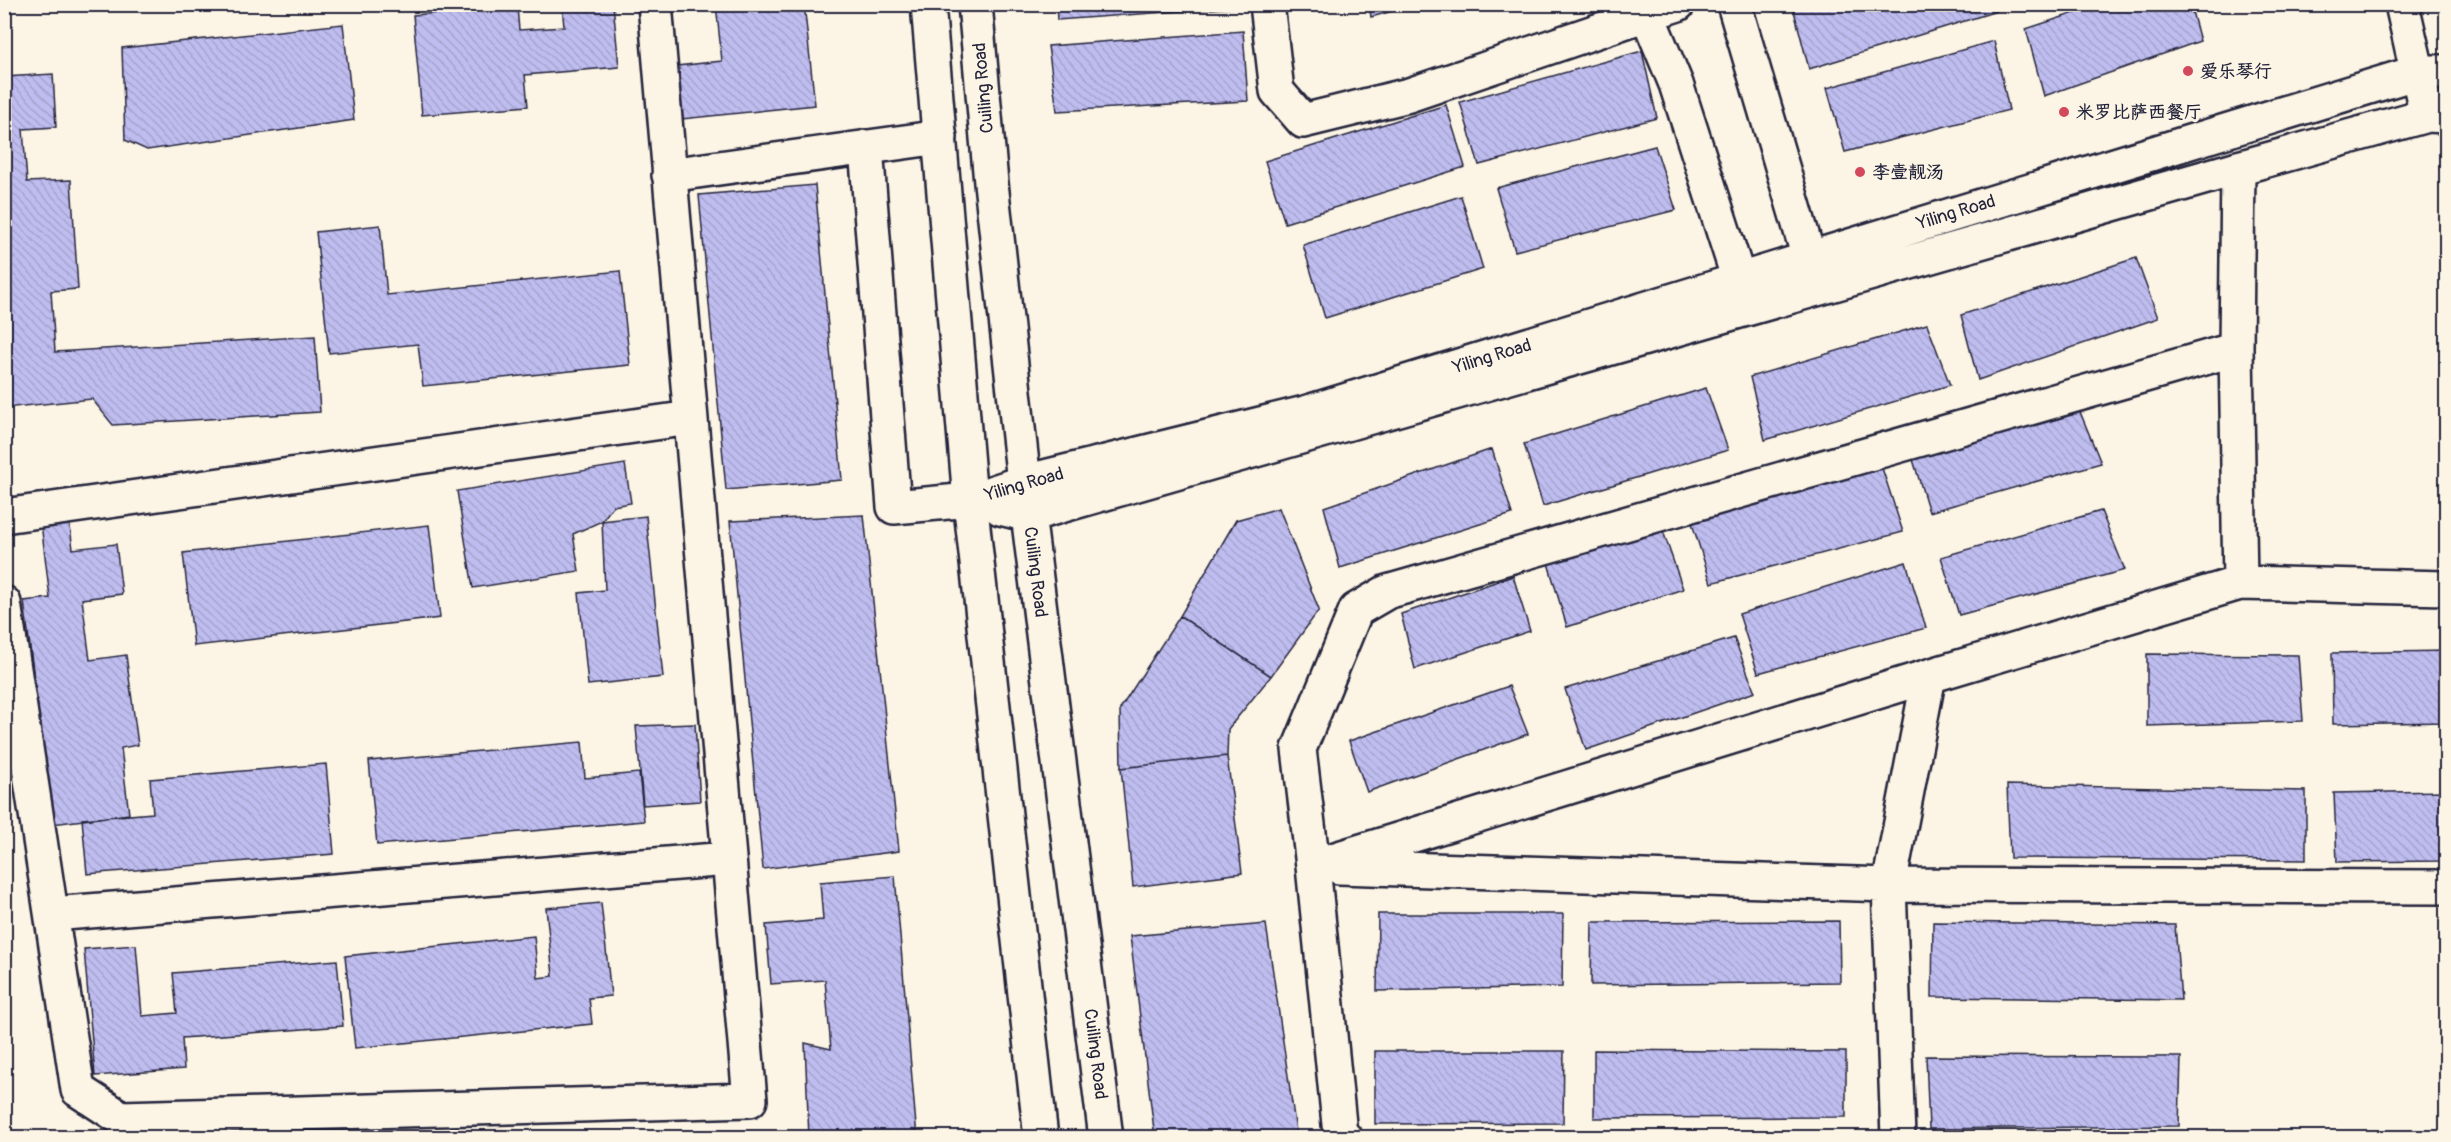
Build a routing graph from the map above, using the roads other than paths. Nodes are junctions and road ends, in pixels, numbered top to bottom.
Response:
1 (655, 4) edge
2 (928, 4) edge
3 (975, 4) edge
4 (1267, 4) edge
5 (1734, 4) edge
6 (2402, 4) edge
7 (1663, 9) edge
8 (2432, 72) edge
9 (2437, 116) edge
10 (940, 137) junction
11 (866, 147) junction
12 (2238, 168) junction
13 (669, 175) junction
14 (1809, 258) junction
15 (1739, 280) junction
16 (2236, 349) junction
17 (690, 418) junction
18 (1024, 482) junction
19 (970, 500) junction
20 (1029, 515) junction
21 (4, 516) edge
22 (2240, 583) junction
23 (2446, 588) edge
24 (4, 603) edge
25 (1929, 676) junction
26 (728, 859) junction
27 (1313, 866) junction
28 (1889, 885) junction
29 (2446, 887) edge
30 (52, 914) junction
31 (1041, 1137) edge
32 (1106, 1137) edge
33 (1345, 1137) edge
34 (1898, 1137) edge

1 - 13 street
2 - 10 street
3 - 18 street, Cuiling Road
4 - 7 street
5 - 14 street
6 - 8 street
7 - 15 street
8 - 9 street
8 - 14 street, Yiling Road
9 - 12 street, Yiling Road
10 - 11 street
10 - 19 street
11 - 13 street
11 - 19 street
12 - 16 street
12 - 20 street, Yiling Road
13 - 17 street
14 - 15 street, Yiling Road
15 - 18 street, Yiling Road
16 - 22 street
16 - 27 street
17 - 21 street
17 - 26 street
18 - 19 street, Yiling Road
18 - 20 street, Cuiling Road
19 - 20 street, Yiling Road
19 - 31 street
20 - 32 street, Cuiling Road
22 - 23 street
22 - 25 street
24 - 30 street
25 - 27 street
25 - 28 street
26 - 30 street
26 - 30 street
27 - 28 street
27 - 33 street
28 - 29 street
28 - 34 street

